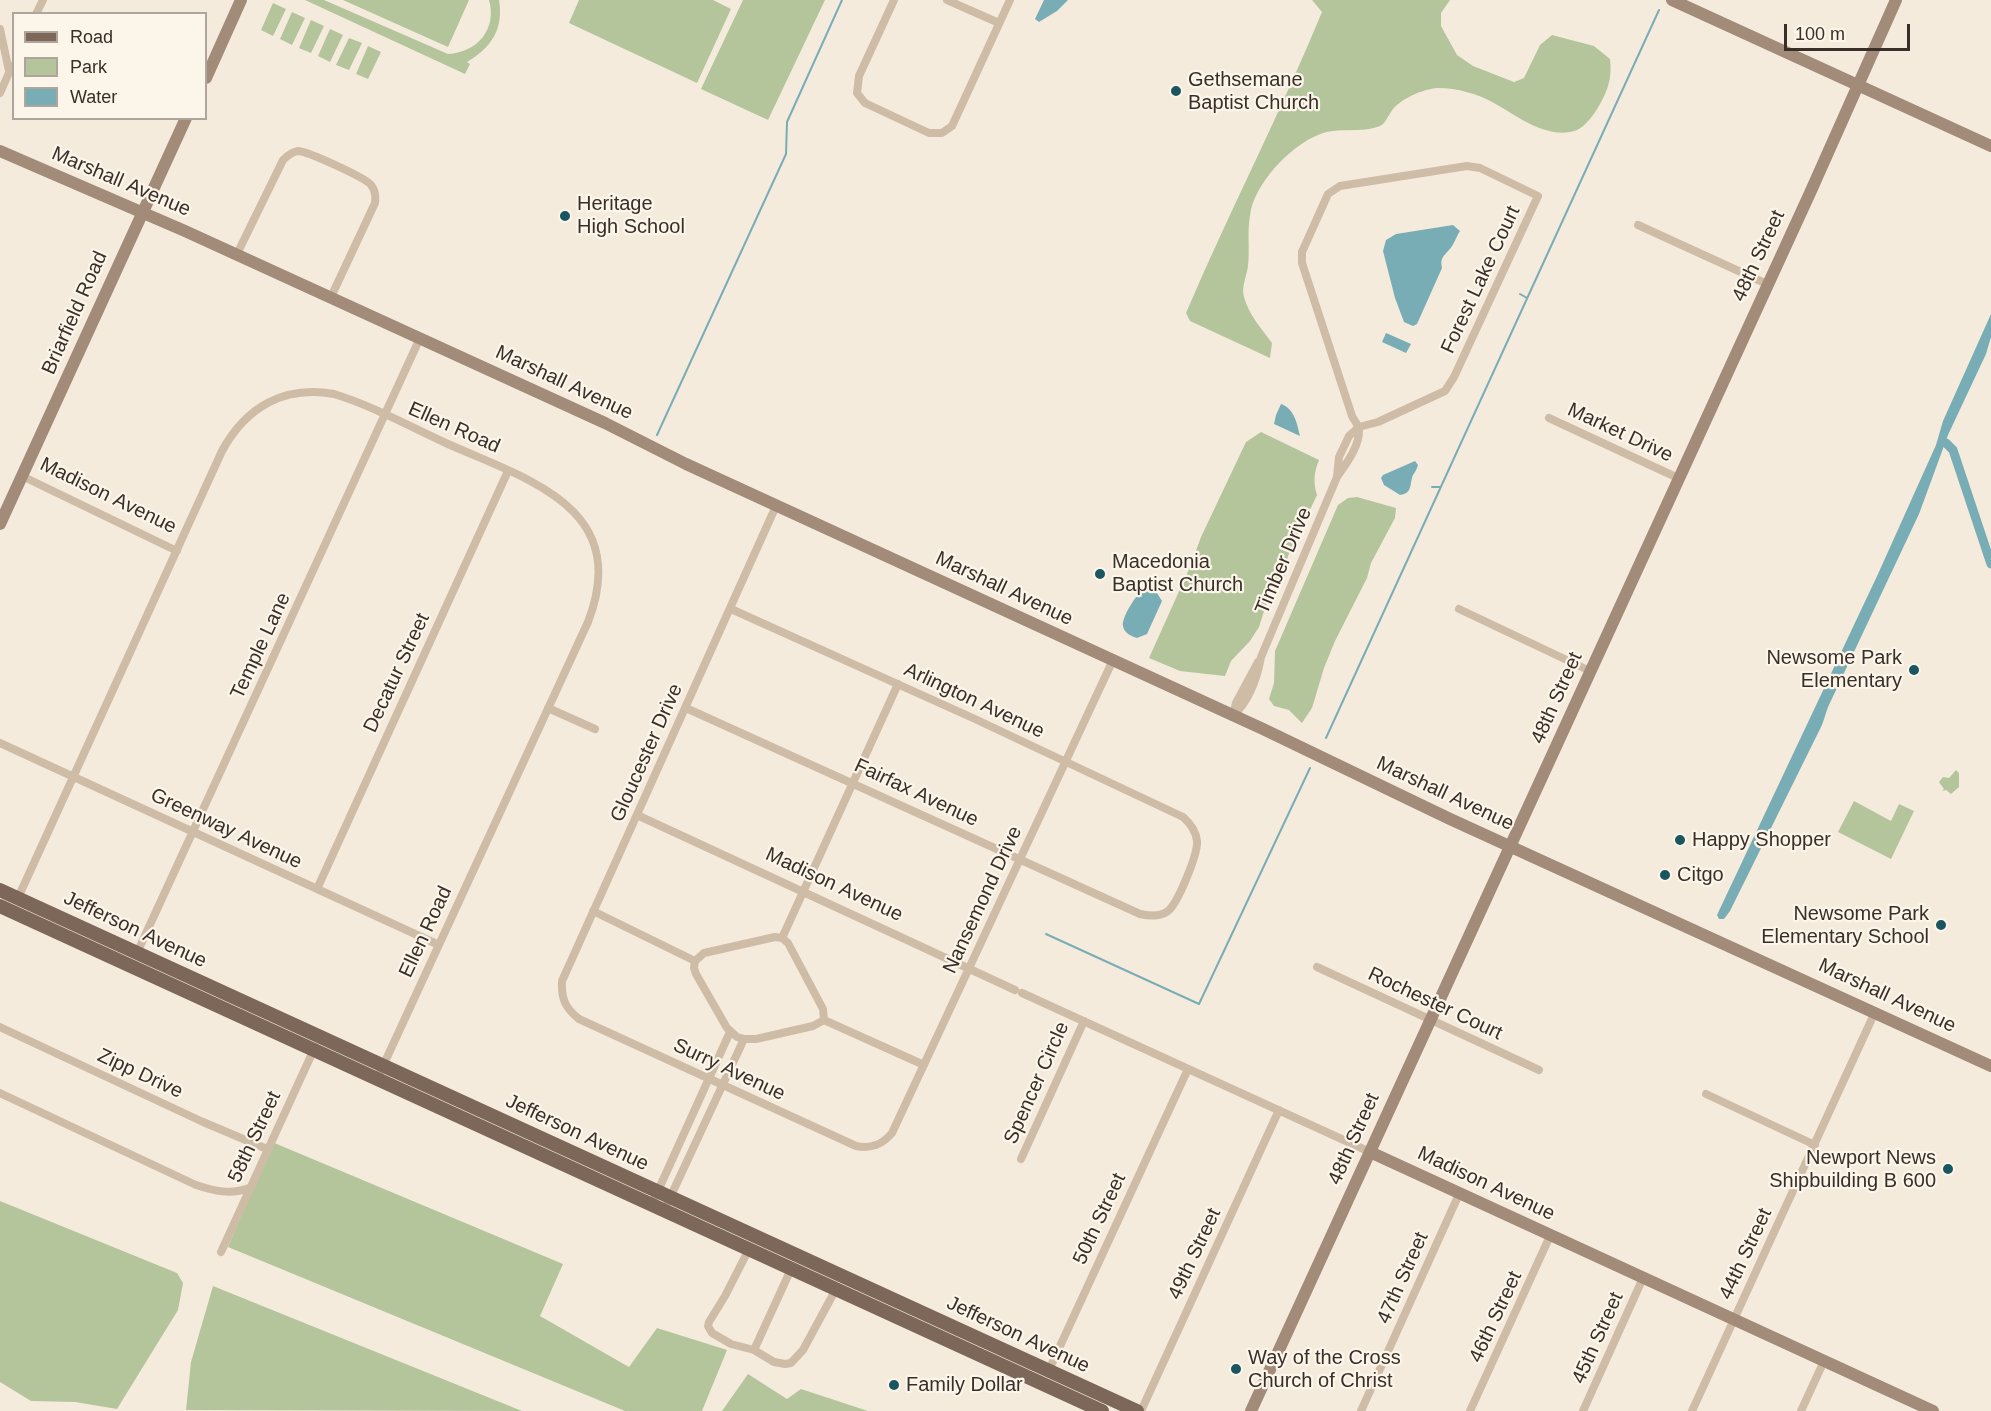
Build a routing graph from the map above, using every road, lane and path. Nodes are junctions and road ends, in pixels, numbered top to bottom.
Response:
1 (241, 0) edge
2 (894, 0) edge
3 (947, 0) edge
4 (1010, 0) edge
5 (1672, 0) edge
6 (1896, 0) edge
7 (999, 23) junction
8 (0, 29) edge
9 (11, 67) edge
10 (207, 76) edge
11 (1857, 85) junction
12 (0, 93) edge
13 (185, 120) edge
14 (1991, 146) edge
15 (0, 151) edge
16 (142, 212) junction
17 (1638, 225) dead end
18 (237, 254) junction
19 (1767, 284) junction
20 (331, 297) junction
21 (420, 338) junction
22 (385, 416) junction
23 (1549, 418) dead end
24 (1359, 427) junction
25 (508, 471) junction
26 (22, 476) junction
27 (1677, 478) junction
28 (776, 506) junction
29 (0, 524) edge
30 (177, 551) junction
31 (730, 609) junction
32 (1460, 609) dead end
33 (1113, 660) junction
34 (1590, 671) junction
35 (898, 684) junction
36 (548, 708) junction
37 (686, 708) junction
38 (1233, 716) junction
39 (594, 729) dead end
40 (0, 743) edge
41 (1065, 762) junction
42 (73, 777) junction
43 (853, 782) junction
44 (637, 815) junction
45 (193, 833) junction
46 (1510, 845) junction
47 (1020, 860) junction
48 (317, 889) junction
49 (0, 890) edge
50 (803, 892) junction
51 (18, 898) junction
52 (6, 909) edge
53 (593, 911) junction
54 (1165, 913) joint
55 (782, 938) junction
56 (439, 945) junction
57 (137, 952) junction
58 (695, 961) junction
59 (131, 966) junction
60 (1317, 967) dead end
61 (969, 968) junction
62 (1875, 1012) junction
63 (572, 1014) joint
64 (825, 1020) junction
65 (1430, 1020) junction
66 (1084, 1021) junction
67 (0, 1027) edge
68 (730, 1032) junction
69 (320, 1036) junction
70 (744, 1039) junction
71 (314, 1050) junction
72 (924, 1065) junction
73 (384, 1066) junction
74 (1991, 1066) edge
75 (1188, 1069) junction
76 (1539, 1070) dead end
77 (377, 1079) junction
78 (709, 1079) junction
79 (722, 1085) junction
80 (0, 1093) edge
81 (1706, 1094) dead end
82 (1279, 1110) junction
83 (1815, 1145) junction
84 (875, 1146) joint
85 (267, 1149) junction
86 (1370, 1152) junction
87 (1021, 1159) dead end
88 (249, 1188) junction
89 (1460, 1192) junction
90 (661, 1201) junction
91 (1550, 1236) junction
92 (748, 1249) junction
93 (221, 1252) dead end
94 (797, 1255) junction
95 (791, 1268) junction
96 (1643, 1278) junction
97 (836, 1289) junction
98 (1734, 1319) junction
99 (754, 1350) junction
100 (1824, 1361) junction
101 (1049, 1370) junction
102 (1043, 1384) junction
103 (1913, 1407) edge
104 (1102, 1411) edge
105 (1139, 1411) edge
106 (1251, 1411) edge
107 (1360, 1411) edge
108 (1470, 1411) edge
109 (1582, 1411) edge
110 (1692, 1411) edge
111 (1801, 1411) edge
112 (1933, 1411) edge

1 - 10 street
2 - 7 street
3 - 7 street
4 - 7 street
5 - 11 street
6 - 11 street, 48th Street
8 - 9 street
9 - 12 street
11 - 14 street
11 - 19 street, 48th Street
13 - 16 street, Briarfield Road
15 - 16 street, Marshall Avenue
16 - 18 street, Marshall Avenue
16 - 26 street, Briarfield Road
17 - 19 street
18 - 20 street, Marshall Avenue
18 - 20 street
19 - 27 street, 48th Street
20 - 21 street, Marshall Avenue
21 - 22 street, Temple Lane
21 - 28 street, Marshall Avenue
22 - 25 street, Ellen Road
22 - 30 street, Ellen Road
22 - 45 street, Temple Lane
23 - 27 street, Market Drive
24 - 24 street, Forest Lake Court
24 - 38 street, Timber Drive
25 - 36 street, Ellen Road
25 - 48 street, Decatur Street
26 - 29 street, Briarfield Road
26 - 30 street, Madison Avenue
27 - 34 street, 48th Street
28 - 31 street, Gloucester Drive
28 - 33 street, Marshall Avenue
30 - 42 street, Ellen Road
31 - 35 street, Arlington Avenue
31 - 37 street, Gloucester Drive
32 - 34 street
33 - 38 street, Marshall Avenue
33 - 41 street, Nansemond Drive
34 - 46 street, 48th Street
35 - 41 street, Arlington Avenue
35 - 43 street
36 - 39 street
36 - 56 street, Ellen Road
37 - 43 street, Fairfax Avenue
37 - 44 street, Gloucester Drive
38 - 46 street, Marshall Avenue
40 - 42 street, Greenway Avenue
41 - 47 street, Nansemond Drive
41 - 54 street, Arlington Avenue
42 - 45 street, Greenway Avenue
42 - 51 street, Ellen Road
43 - 47 street, Fairfax Avenue
43 - 50 street
44 - 50 street, Madison Avenue
44 - 53 street, Gloucester Drive
45 - 48 street, Greenway Avenue
45 - 57 street, Temple Lane
46 - 62 street, Marshall Avenue
46 - 65 street, 48th Street
47 - 54 street, Fairfax Avenue
47 - 61 street, Nansemond Drive
48 - 56 street, Greenway Avenue
49 - 51 main road, Jefferson Avenue
50 - 55 street
50 - 61 street, Madison Avenue
51 - 52 street, Ellen Road
51 - 57 main road, Jefferson Avenue
52 - 59 main road, Jefferson Avenue
53 - 58 street
53 - 63 street, Gloucester Drive
55 - 58 street
55 - 64 street
56 - 73 street, Ellen Road
57 - 59 street, Temple Lane
57 - 69 main road, Jefferson Avenue
58 - 68 street
59 - 71 main road, Jefferson Avenue
60 - 65 street, Rochester Court
61 - 66 street, Madison Avenue
61 - 72 street, Nansemond Drive
62 - 74 street, Marshall Avenue
62 - 83 street, 44th Street
63 - 78 street, Surry Avenue
64 - 70 street
64 - 72 street
65 - 76 street, Rochester Court
65 - 86 street, 48th Street
66 - 75 street, Madison Avenue
66 - 87 street, Spencer Circle
67 - 85 street, Zipp Drive
68 - 70 street
68 - 78 street
69 - 71 street, 58th Street
69 - 73 main road, Jefferson Avenue
70 - 79 street
71 - 77 main road, Jefferson Avenue
71 - 85 street, 58th Street
72 - 84 street, Nansemond Drive
73 - 77 street, Ellen Road
73 - 90 main road, Jefferson Avenue
75 - 82 street, Madison Avenue
75 - 101 street, 50th Street
77 - 90 main road, Jefferson Avenue
78 - 79 street, Surry Avenue
78 - 90 street
79 - 84 street, Surry Avenue
79 - 90 street
80 - 88 street
81 - 83 street
82 - 86 street, Madison Avenue
82 - 105 street, 49th Street
83 - 98 street, 44th Street
85 - 88 street, 58th Street
86 - 89 street, Madison Avenue
86 - 106 street, 48th Street
88 - 93 street, 58th Street
89 - 91 street, Madison Avenue
89 - 107 street, 47th Street
90 - 92 main road, Jefferson Avenue
90 - 94 main road, Jefferson Avenue
91 - 96 street, Madison Avenue
91 - 108 street, 46th Street
92 - 95 main road, Jefferson Avenue
92 - 99 street
94 - 95 street
94 - 101 main road, Jefferson Avenue
95 - 97 main road, Jefferson Avenue
95 - 99 street
96 - 98 street, Madison Avenue
96 - 109 street, 45th Street
97 - 99 street
97 - 102 main road, Jefferson Avenue
98 - 100 street, Madison Avenue
98 - 110 street, 44th Street
100 - 103 street, Madison Avenue
100 - 111 street
101 - 102 street, 50th Street
101 - 105 main road, Jefferson Avenue
102 - 104 main road, Jefferson Avenue
103 - 112 street, Madison Avenue

